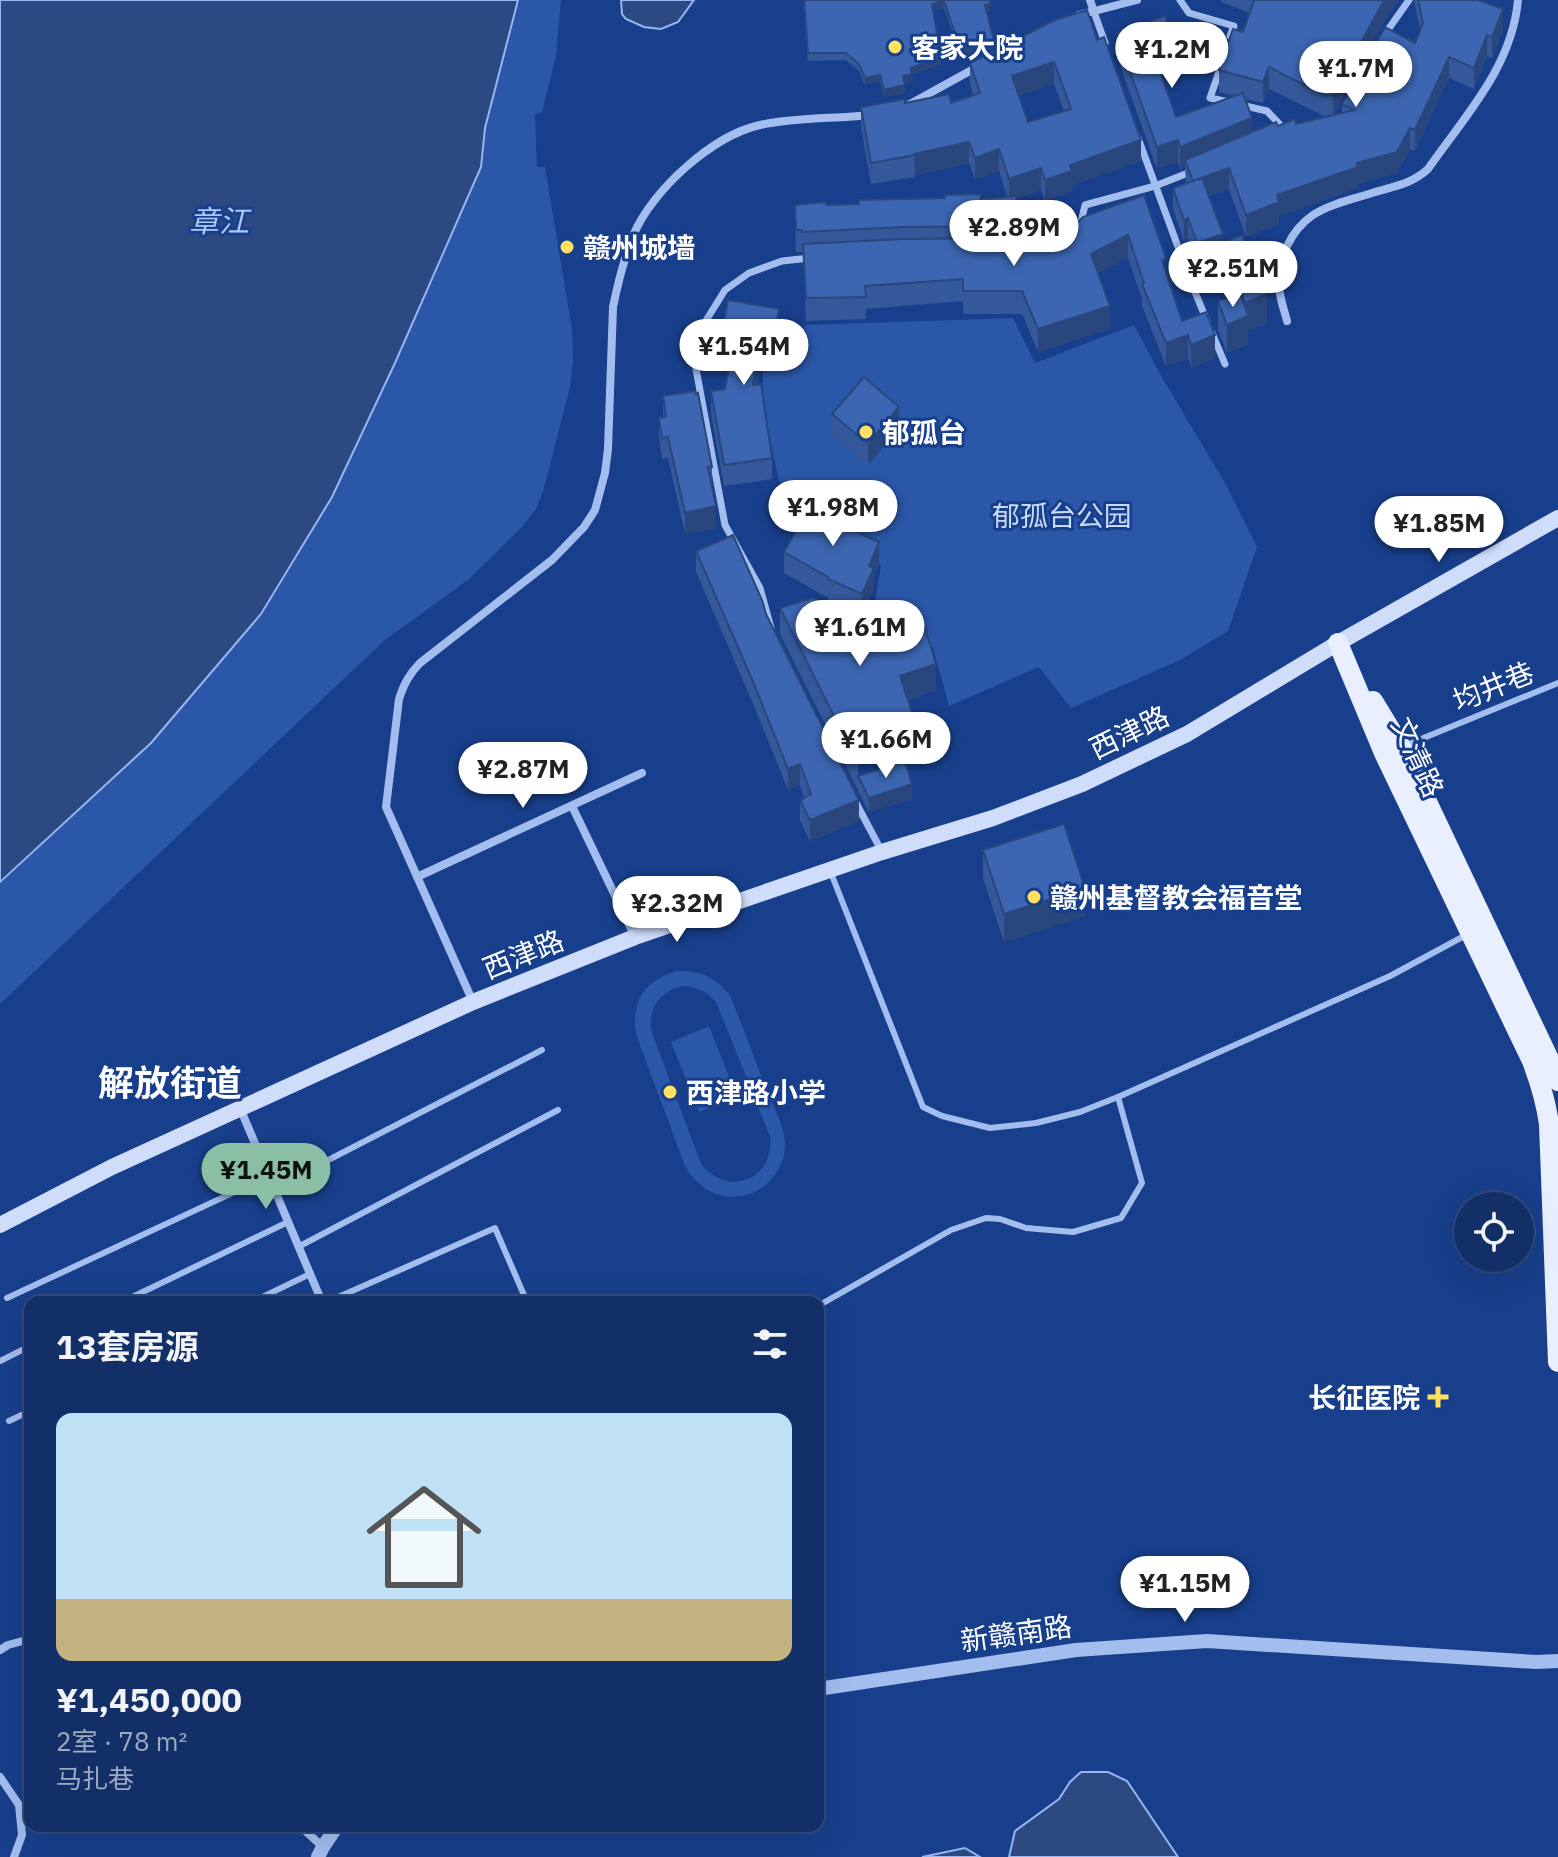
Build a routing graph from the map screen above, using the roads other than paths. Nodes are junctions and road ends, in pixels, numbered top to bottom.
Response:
1 (1090, 0) edge
2 (1137, 0) edge
3 (1180, 0) edge
4 (1409, 0) edge
5 (1518, 0) edge
6 (1094, 12) junction
7 (1069, 18) edge
8 (1229, 40) edge
9 (1382, 40) edge
10 (1109, 55) edge
11 (1224, 55) edge
12 (992, 58) edge
13 (897, 109) edge
14 (880, 114) edge
15 (1135, 128) edge
16 (1275, 137) edge
17 (1196, 170) edge
18 (1155, 186) junction
19 (1077, 237) edge
20 (820, 258) edge
21 (1287, 321) dead end
22 (1225, 364) dead end
23 (1558, 518) edge
24 (772, 633) edge
25 (1338, 643) junction
26 (1558, 683) edge
27 (1401, 747) junction
28 (642, 773) dead end
29 (854, 799) edge
30 (572, 806) junction
31 (882, 852) junction
32 (830, 871) junction
33 (417, 877) junction
34 (1479, 929) junction
35 (635, 937) junction
36 (473, 1002) junction
37 (542, 1050) dead end
38 (1558, 1081) edge
39 (1118, 1097) junction
40 (240, 1108) junction
41 (558, 1110) dead end
42 (1555, 1169) edge
43 (269, 1176) junction
44 (274, 1188) junction
45 (288, 1222) junction
46 (0, 1225) edge
47 (298, 1247) junction
48 (310, 1274) junction
49 (134, 1296) edge
50 (264, 1296) edge
51 (321, 1296) edge
52 (338, 1296) edge
53 (524, 1296) edge
54 (7, 1298) dead end
55 (824, 1303) edge
56 (24, 1349) edge
57 (0, 1361) edge
58 (1558, 1362) edge
59 (24, 1414) edge
60 (9, 1421) dead end
61 (24, 1641) edge
62 (0, 1650) edge
63 (1558, 1661) edge
64 (824, 1688) edge
65 (0, 1777) edge
66 (305, 1832) edge
67 (333, 1832) edge
68 (320, 1852) edge
69 (14, 1857) edge

1 - 6 street
2 - 6 street
3 - 8 street
4 - 9 street
5 - 21 street
6 - 7 street
6 - 10 street
11 - 16 street
12 - 13 street
14 - 33 street
15 - 18 street
17 - 18 street
18 - 19 street
18 - 22 street
20 - 24 street
23 - 25 main road, 西津路
25 - 27 main road, 文清路
25 - 31 main road, 西津路
25 - 34 main road, 文清路
26 - 27 lane, 均井巷
27 - 34 main road, 文清路
28 - 30 street
29 - 31 street
30 - 33 street
30 - 35 street
31 - 32 main road, 西津路
32 - 35 main road, 西津路
32 - 39 lane
33 - 36 street
34 - 38 main road, 文清路
34 - 39 lane
34 - 42 main road, 文清路
35 - 36 main road, 西津路
36 - 40 main road, 西津路
37 - 44 lane
39 - 55 lane
40 - 43 street
40 - 46 main road, 西津路
41 - 47 lane
42 - 58 main road, 文清路
43 - 44 street
43 - 54 lane
44 - 45 street
45 - 47 street
45 - 49 lane
47 - 48 street
48 - 50 lane
48 - 51 street
52 - 53 lane
56 - 57 lane
59 - 60 lane
61 - 62 street
63 - 64 street, 新赣南路
65 - 69 street
66 - 68 street
67 - 68 street

